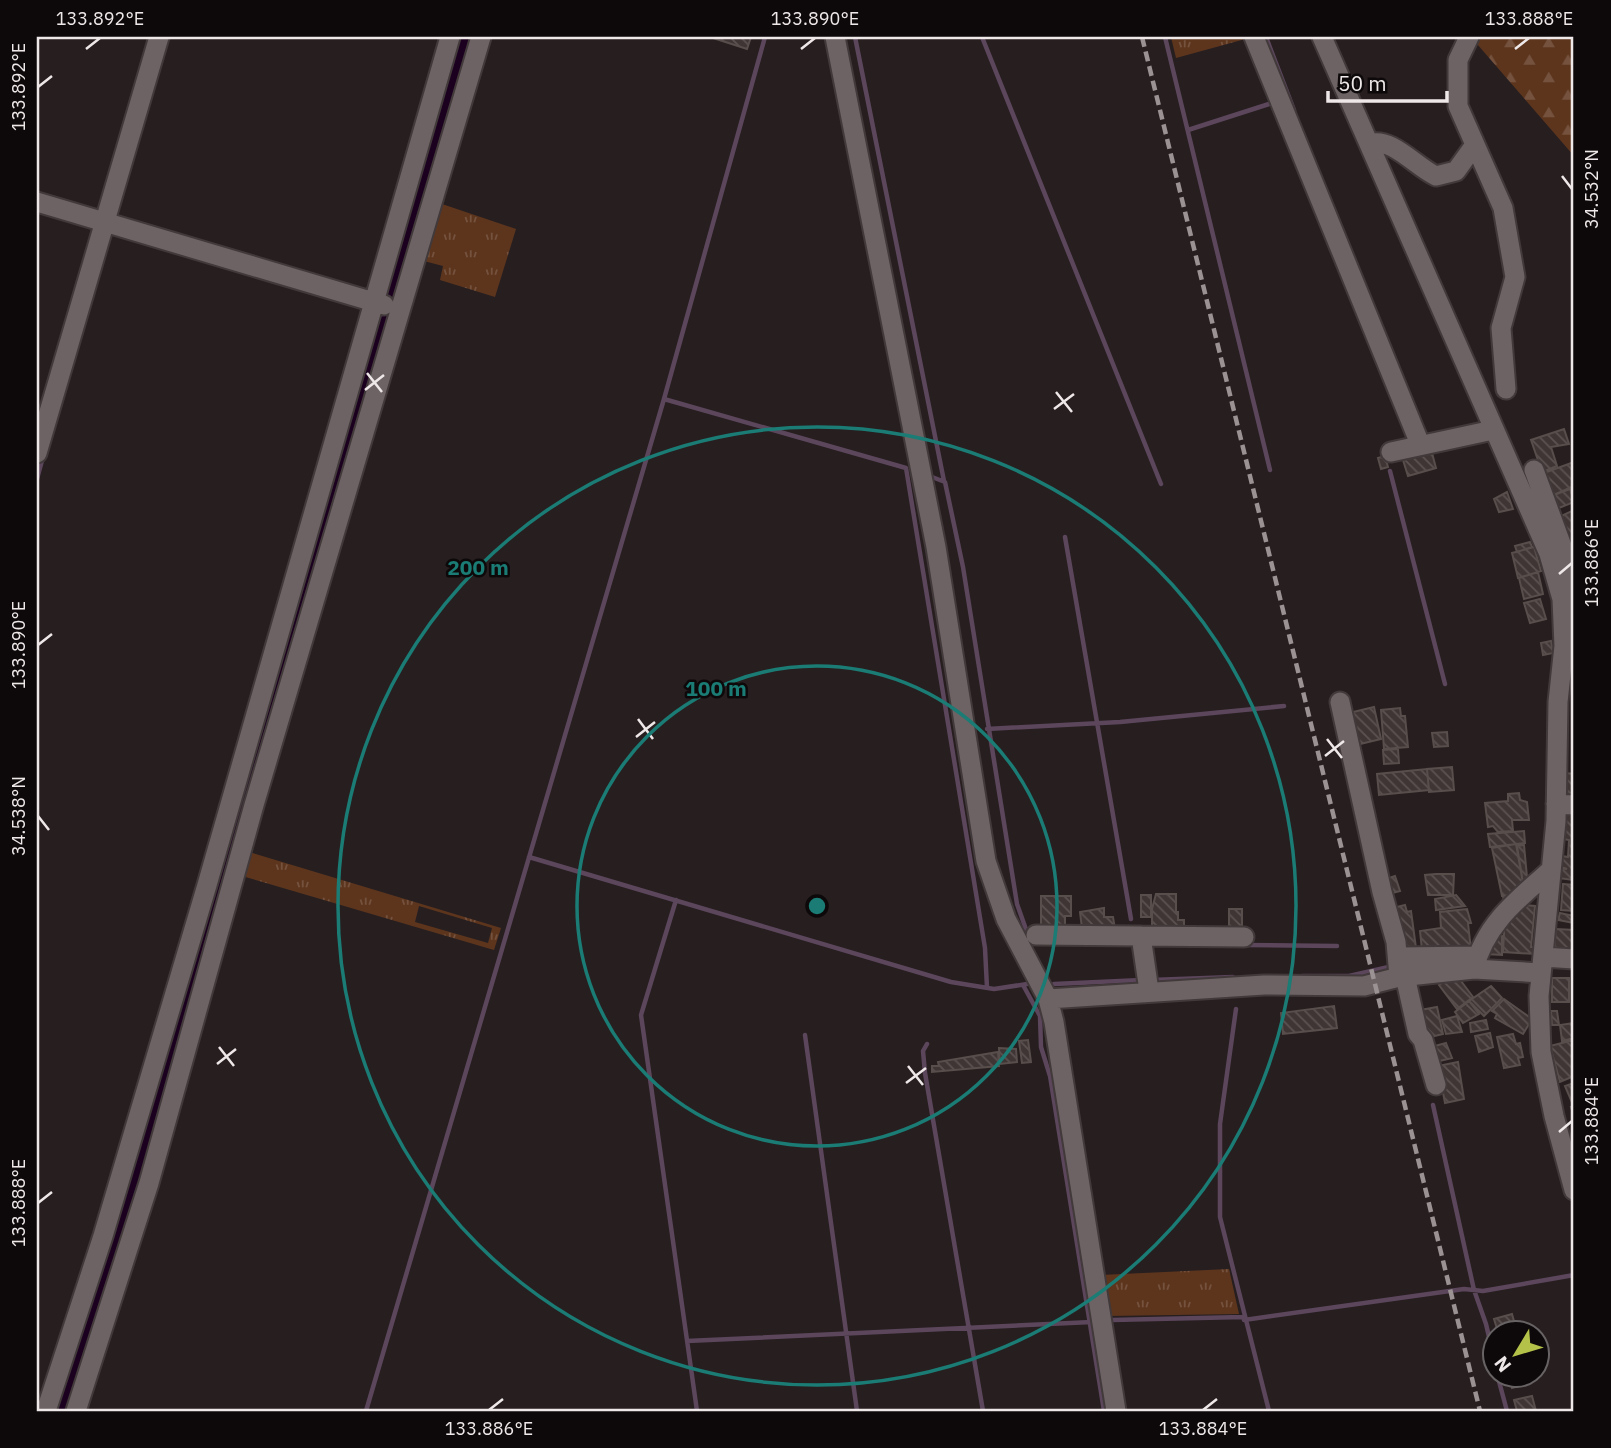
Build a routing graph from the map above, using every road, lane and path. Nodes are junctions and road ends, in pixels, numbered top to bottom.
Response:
1 (159, 37) edge
2 (450, 37) edge
3 (481, 37) edge
4 (835, 37) edge
5 (1254, 37) edge
6 (1322, 37) edge
7 (1469, 37) edge
8 (1369, 144) junction
9 (1474, 146) junction
10 (37, 202) edge
11 (110, 222) junction
12 (387, 306) junction
13 (1506, 388) dead end
14 (1493, 430) junction
15 (1420, 444) junction
16 (1391, 452) dead end
17 (37, 453) edge
18 (1534, 470) dead end
19 (333, 490) junction
20 (1570, 557) edge
21 (1562, 599) junction
22 (1569, 646) edge
23 (1340, 702) dead end
24 (1565, 804) edge
25 (1551, 870) junction
26 (1036, 935) dead end
27 (1244, 937) dead end
28 (1142, 942) junction
29 (1574, 959) edge
30 (1476, 962) junction
31 (1542, 965) junction
32 (1399, 969) junction
33 (1148, 984) junction
34 (1048, 999) junction
35 (1436, 1085) dead end
36 (161, 1087) junction
37 (1574, 1191) edge
38 (46, 1411) edge
39 (76, 1411) edge
40 (1116, 1411) edge

1 - 11 street
2 - 12 street
3 - 12 street
4 - 34 street
5 - 15 street
6 - 8 street
7 - 9 street
8 - 9 street
8 - 14 street
9 - 13 street
10 - 11 street
11 - 12 street
11 - 17 street
12 - 19 street
12 - 19 street
14 - 15 street
14 - 21 street
15 - 16 street
18 - 20 street
19 - 36 street
19 - 36 street
20 - 21 street
21 - 22 street
22 - 24 street
23 - 32 street
24 - 25 street
25 - 30 street
25 - 31 street
26 - 28 street
27 - 28 street
28 - 33 street
29 - 31 street
30 - 31 street
30 - 32 street
31 - 37 street
32 - 33 street
32 - 35 street
33 - 34 street
34 - 40 street
36 - 38 street
36 - 39 street

